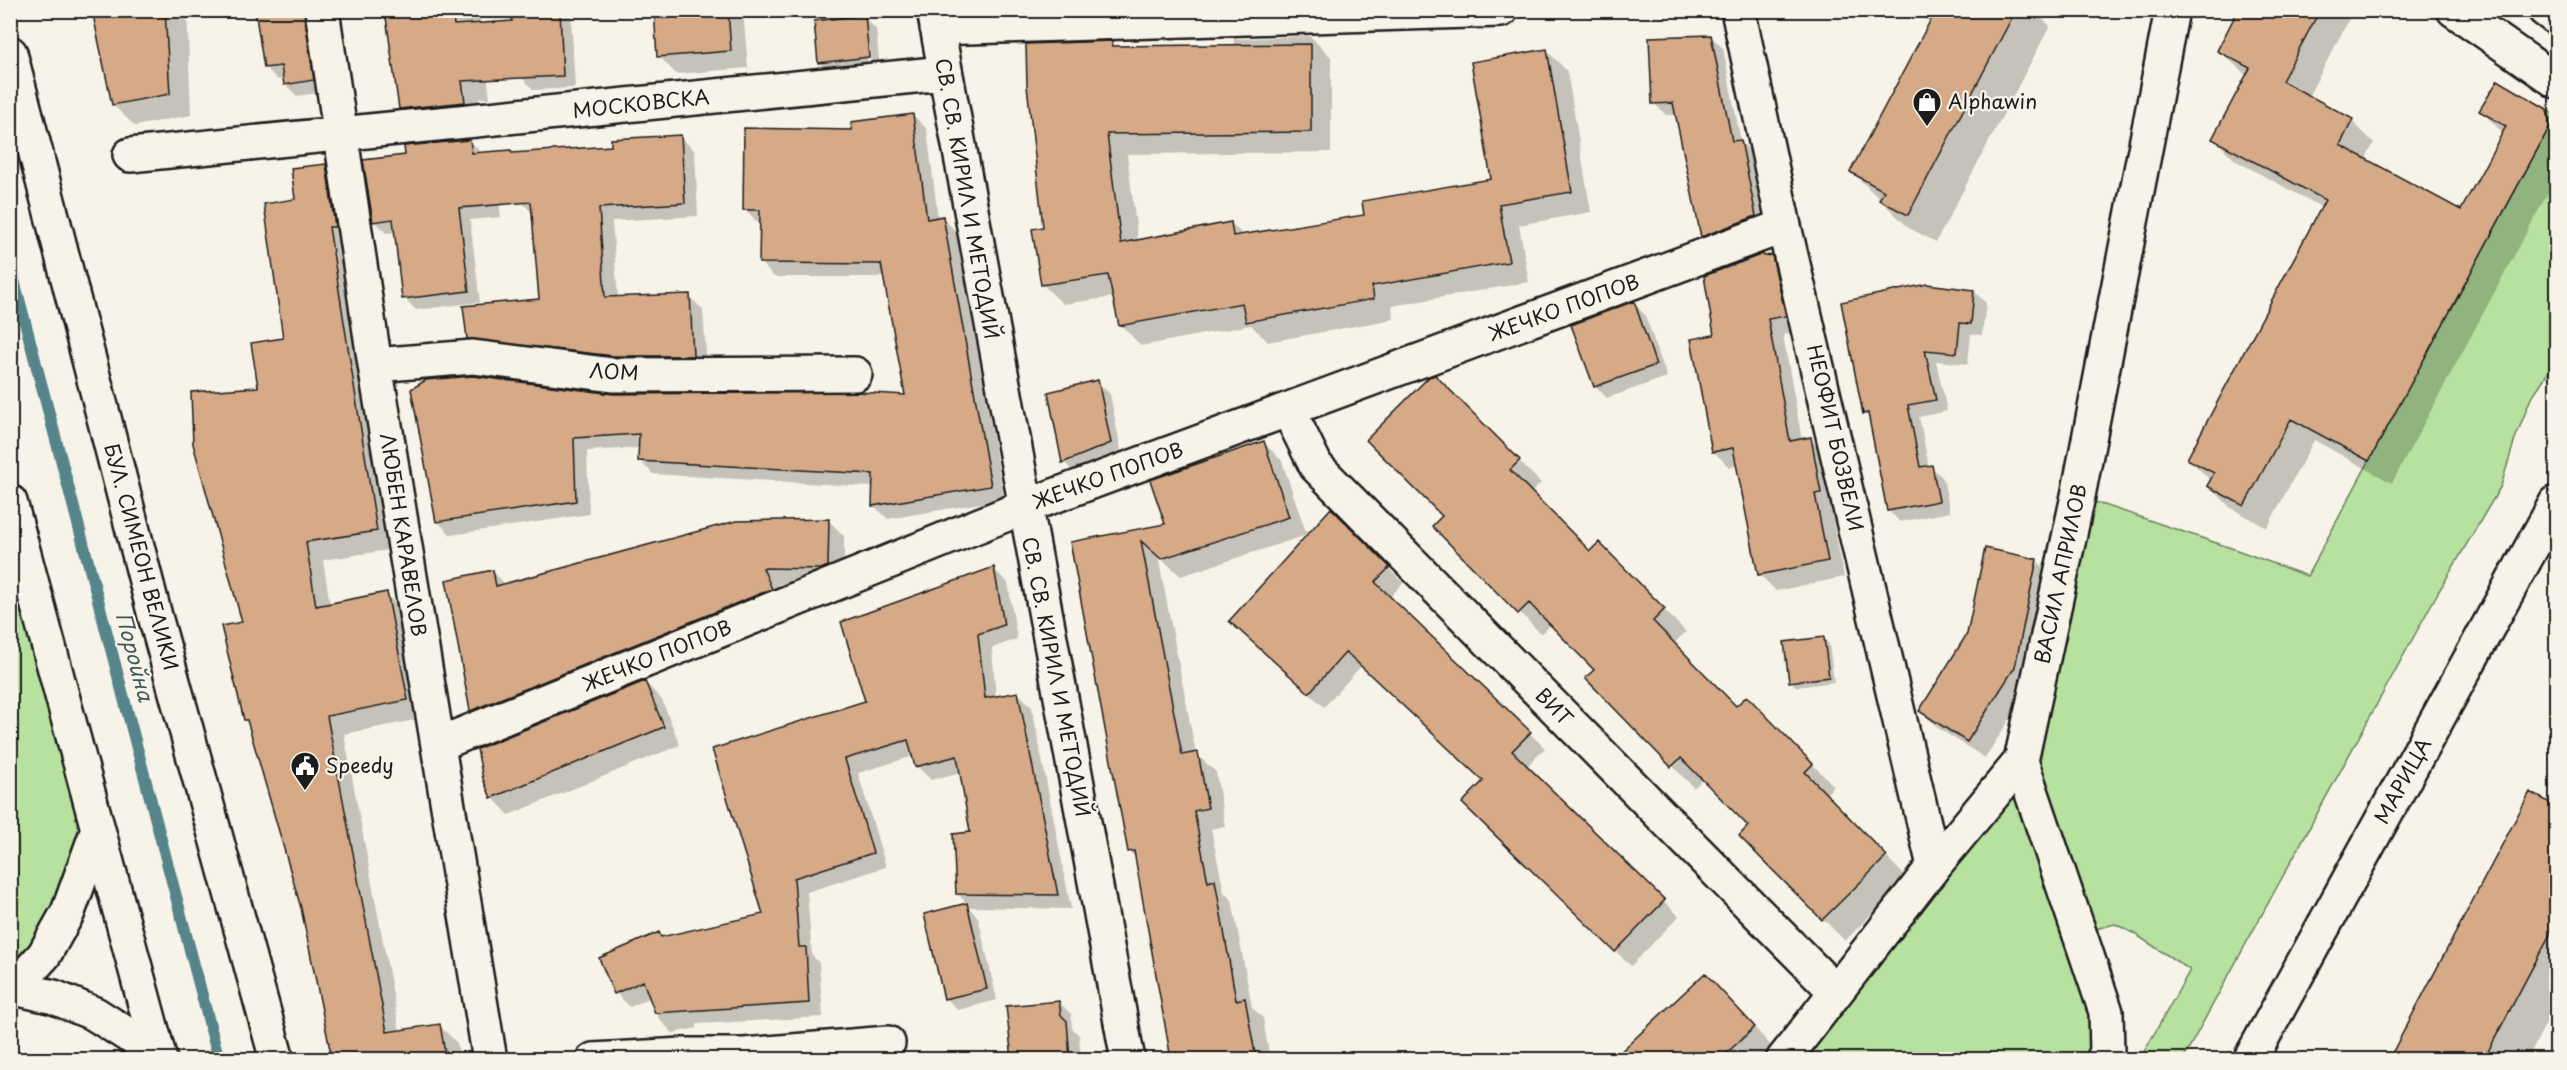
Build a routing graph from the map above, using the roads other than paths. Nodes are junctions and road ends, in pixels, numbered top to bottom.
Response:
1 (322, 10) edge
2 (1501, 10) edge
3 (1738, 10) edge
4 (2172, 10) edge
5 (2454, 10) edge
6 (2546, 10) edge
7 (2556, 18) edge
8 (935, 19) edge
9 (10, 53) edge
10 (944, 73) junction
11 (2556, 81) edge
12 (339, 135) junction
13 (130, 154) dead end
14 (1784, 226) junction
15 (375, 365) junction
16 (855, 374) dead end
17 (1289, 411) junction
18 (10, 502) edge
19 (2556, 503) edge
20 (1024, 507) junction
21 (439, 744) junction
22 (2021, 761) junction
23 (97, 832) junction
24 (1934, 866) junction
25 (12, 989) edge
26 (1835, 991) junction
27 (888, 1043) dead end
28 (159, 1057) edge
29 (277, 1059) edge
30 (490, 1059) edge
31 (593, 1059) edge
32 (1128, 1059) edge
33 (1783, 1059) edge
34 (2103, 1059) edge
35 (2250, 1059) edge

1 - 12 street, ЛЮБЕН КАРАВЕЛОВ
2 - 8 street
3 - 14 street, НЕОФИТ БОЗВЕЛИ
4 - 22 street, ВАСИЛ АПРИЛОВ
5 - 11 street
6 - 7 street
8 - 10 street, СВ. СВ. КИРИЛ И МЕТОДИЙ
9 - 29 street, БУЛ. СИМЕОН ВЕЛИКИ
10 - 12 street, МОСКОВСКА
10 - 20 street, СВ. СВ. КИРИЛ И МЕТОДИЙ
12 - 13 street, МОСКОВСКА
12 - 15 street, ЛЮБЕН КАРАВЕЛОВ
14 - 17 street, ЖЕЧКО ПОПОВ
14 - 24 street, НЕОФИТ БОЗВЕЛИ
15 - 16 street, ЛОМ
15 - 21 street, ЛЮБЕН КАРАВЕЛОВ
17 - 20 street, ЖЕЧКО ПОПОВ
17 - 26 street, ВИТ
18 - 23 street
19 - 35 street, МАРИЦА
20 - 21 street, ЖЕЧКО ПОПОВ
20 - 32 street, СВ. СВ. КИРИЛ И МЕТОДИЙ
21 - 30 street, ЛЮБЕН КАРАВЕЛОВ
22 - 24 street, ВАСИЛ АПРИЛОВ
22 - 34 street
23 - 25 street
23 - 28 street
24 - 26 street, ВАСИЛ АПРИЛОВ
25 - 28 street
26 - 33 street, ВАСИЛ АПРИЛОВ
27 - 31 street

